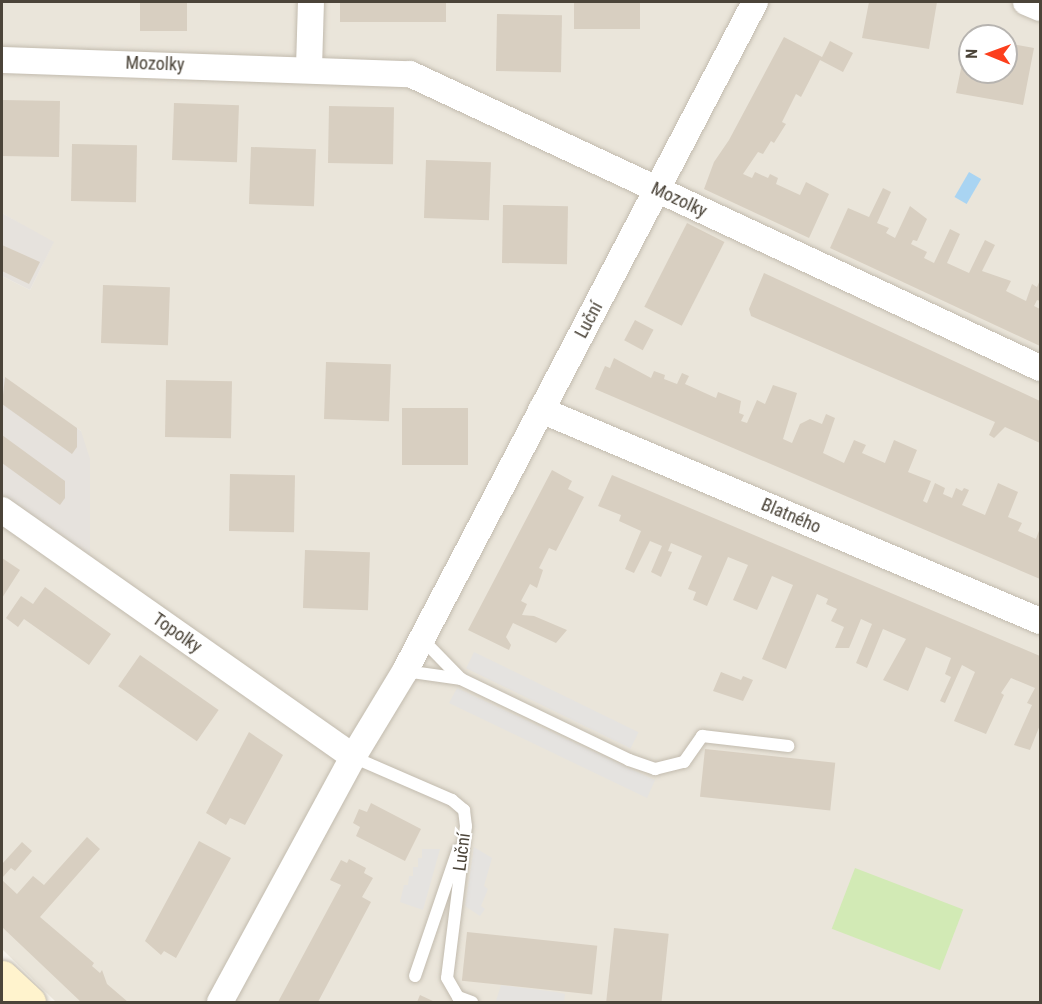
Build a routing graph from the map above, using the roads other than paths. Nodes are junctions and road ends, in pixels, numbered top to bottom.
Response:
1 (311, 2) edge
2 (755, 2) edge
3 (1026, 2) edge
4 (1041, 8) edge
5 (2, 60) edge
6 (309, 68) junction
7 (658, 191) junction
8 (1041, 368) edge
9 (541, 410) junction
10 (2, 510) edge
11 (1041, 621) edge
12 (421, 638) junction
13 (405, 671) junction
14 (460, 679) junction
15 (788, 746) dead end
16 (353, 757) junction
17 (466, 826) junction
18 (415, 976) dead end
19 (2, 977) edge
20 (29, 1002) edge
21 (220, 1002) edge
22 (472, 1002) edge

1 - 6 street
2 - 7 street, Luční
3 - 4 street
5 - 6 street, Mozolky
6 - 7 street, Mozolky
7 - 8 street, Mozolky
7 - 9 street, Luční
9 - 11 street, Blatného
9 - 12 street, Luční
10 - 16 street, Topolky
12 - 13 street, Luční
12 - 14 lane
13 - 14 lane
13 - 16 street, Luční
14 - 15 lane
16 - 17 lane, Luční
16 - 21 street, Luční
17 - 18 lane
17 - 22 lane, Luční
19 - 20 street

